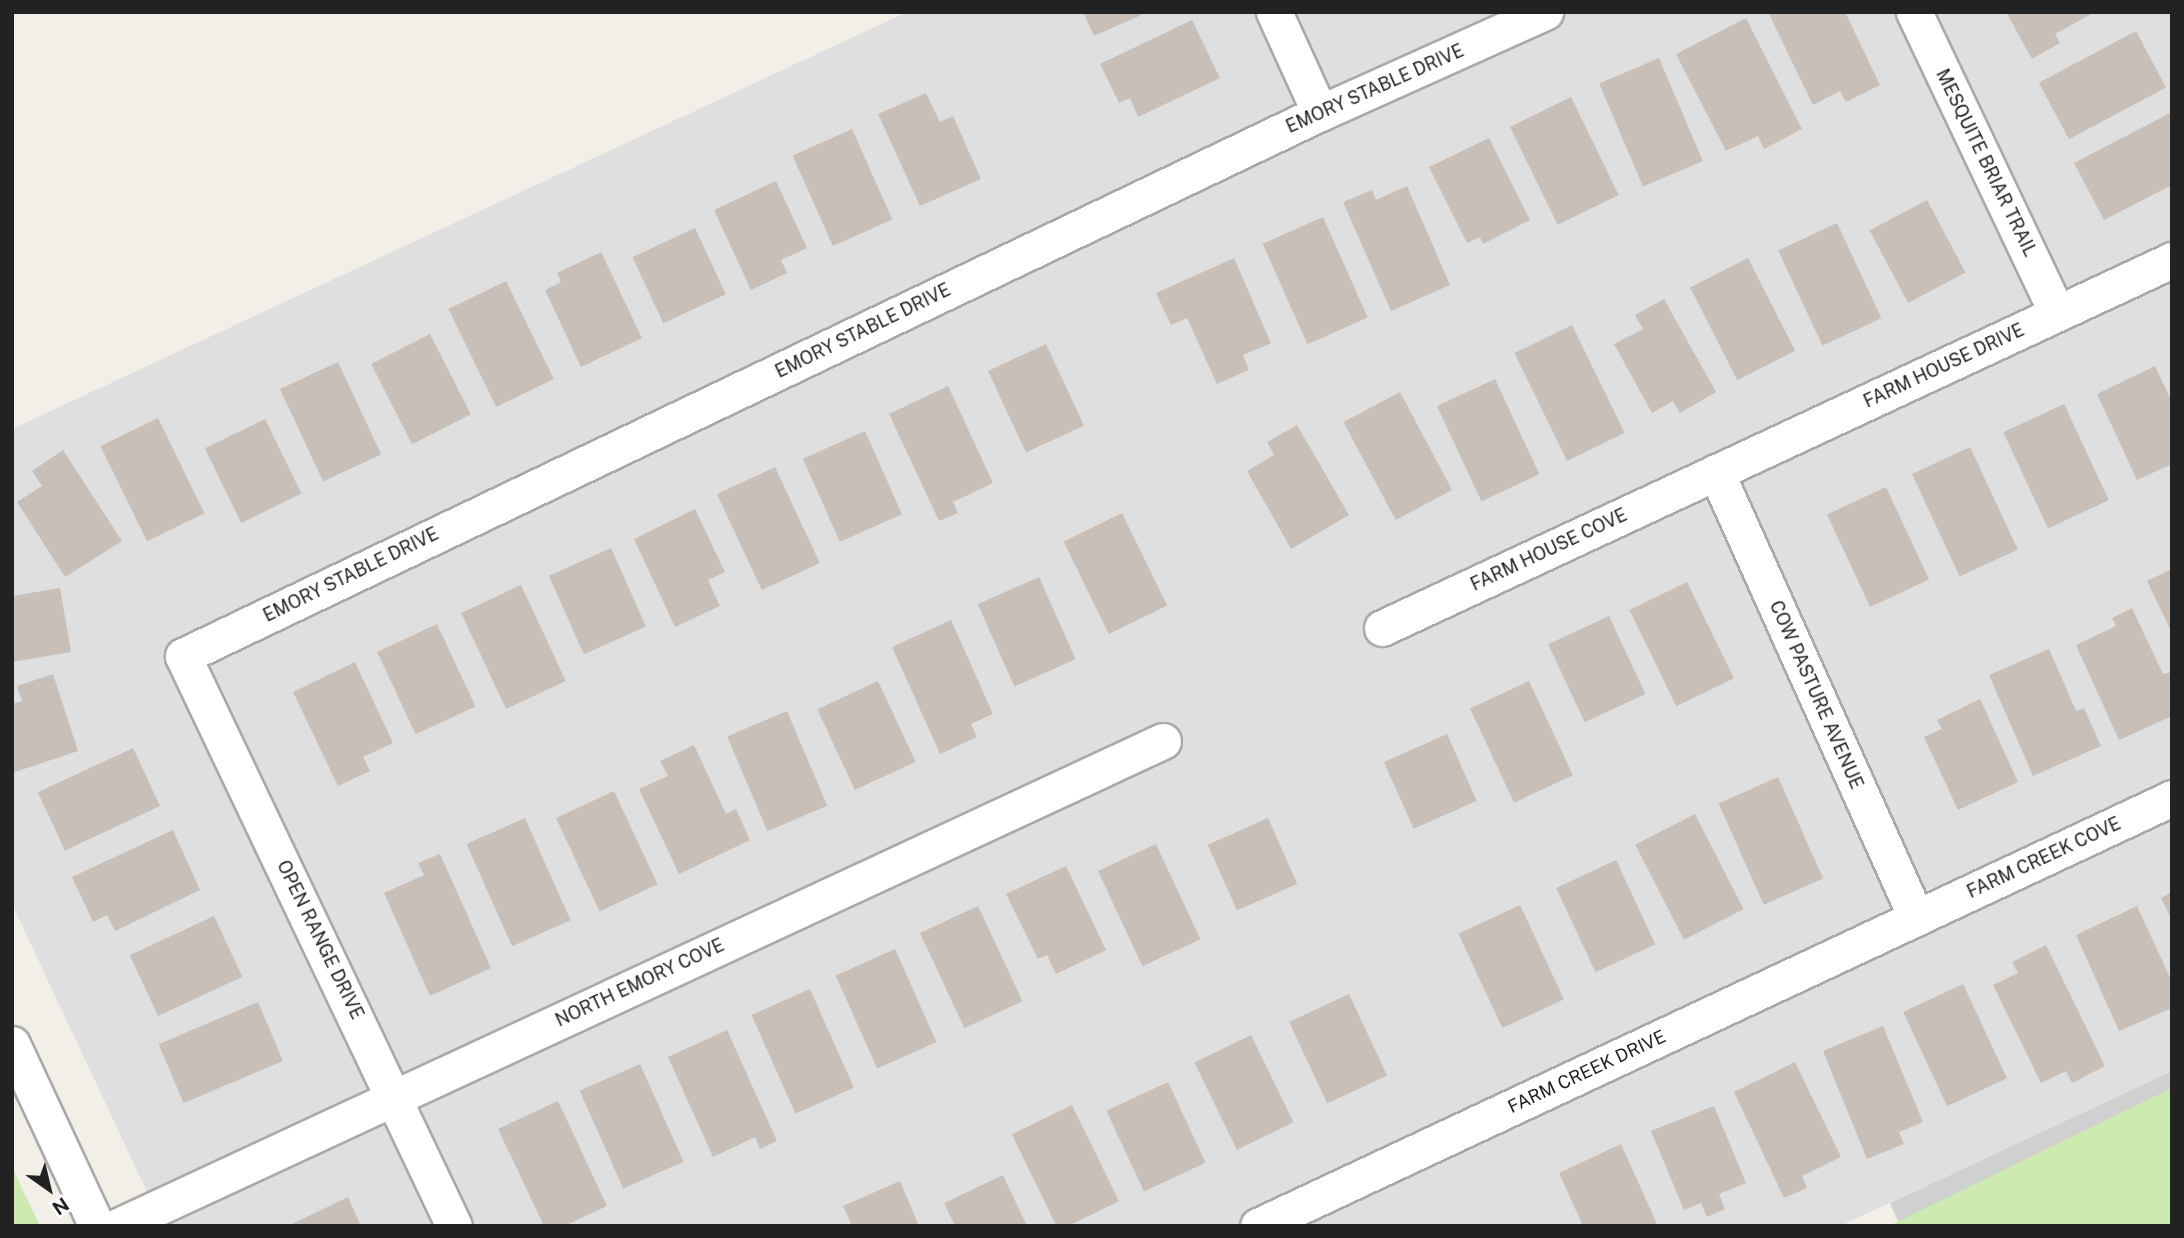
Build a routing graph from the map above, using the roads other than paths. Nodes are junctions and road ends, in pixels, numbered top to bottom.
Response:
1 (1274, 12) edge
2 (1545, 12) edge
3 (1914, 12) edge
4 (1320, 113) junction
5 (2172, 260) edge
6 (2057, 313) junction
7 (1716, 472) junction
8 (1382, 628) dead end
9 (183, 656) joint
10 (1163, 741) dead end
11 (2172, 798) edge
12 (1916, 918) junction
13 (12, 1044) edge
14 (395, 1097) junction
15 (97, 1226) edge
16 (118, 1226) edge
17 (454, 1226) edge
18 (1258, 1226) edge

1 - 4 street
2 - 4 street, EMORY STABLE DRIVE
3 - 6 street, MESQUITE BRIAR TRAIL
4 - 9 street, EMORY STABLE DRIVE
5 - 6 street, FARM HOUSE DRIVE
6 - 7 street, FARM HOUSE DRIVE
7 - 8 street, FARM HOUSE COVE
7 - 12 street, COW PASTURE AVENUE
9 - 14 street, OPEN RANGE DRIVE
10 - 14 street, NORTH EMORY COVE
11 - 12 street, FARM CREEK COVE
12 - 18 street, FARM CREEK DRIVE
13 - 15 street
14 - 16 street, NORTH EMORY COVE
14 - 17 street, OPEN RANGE DRIVE

